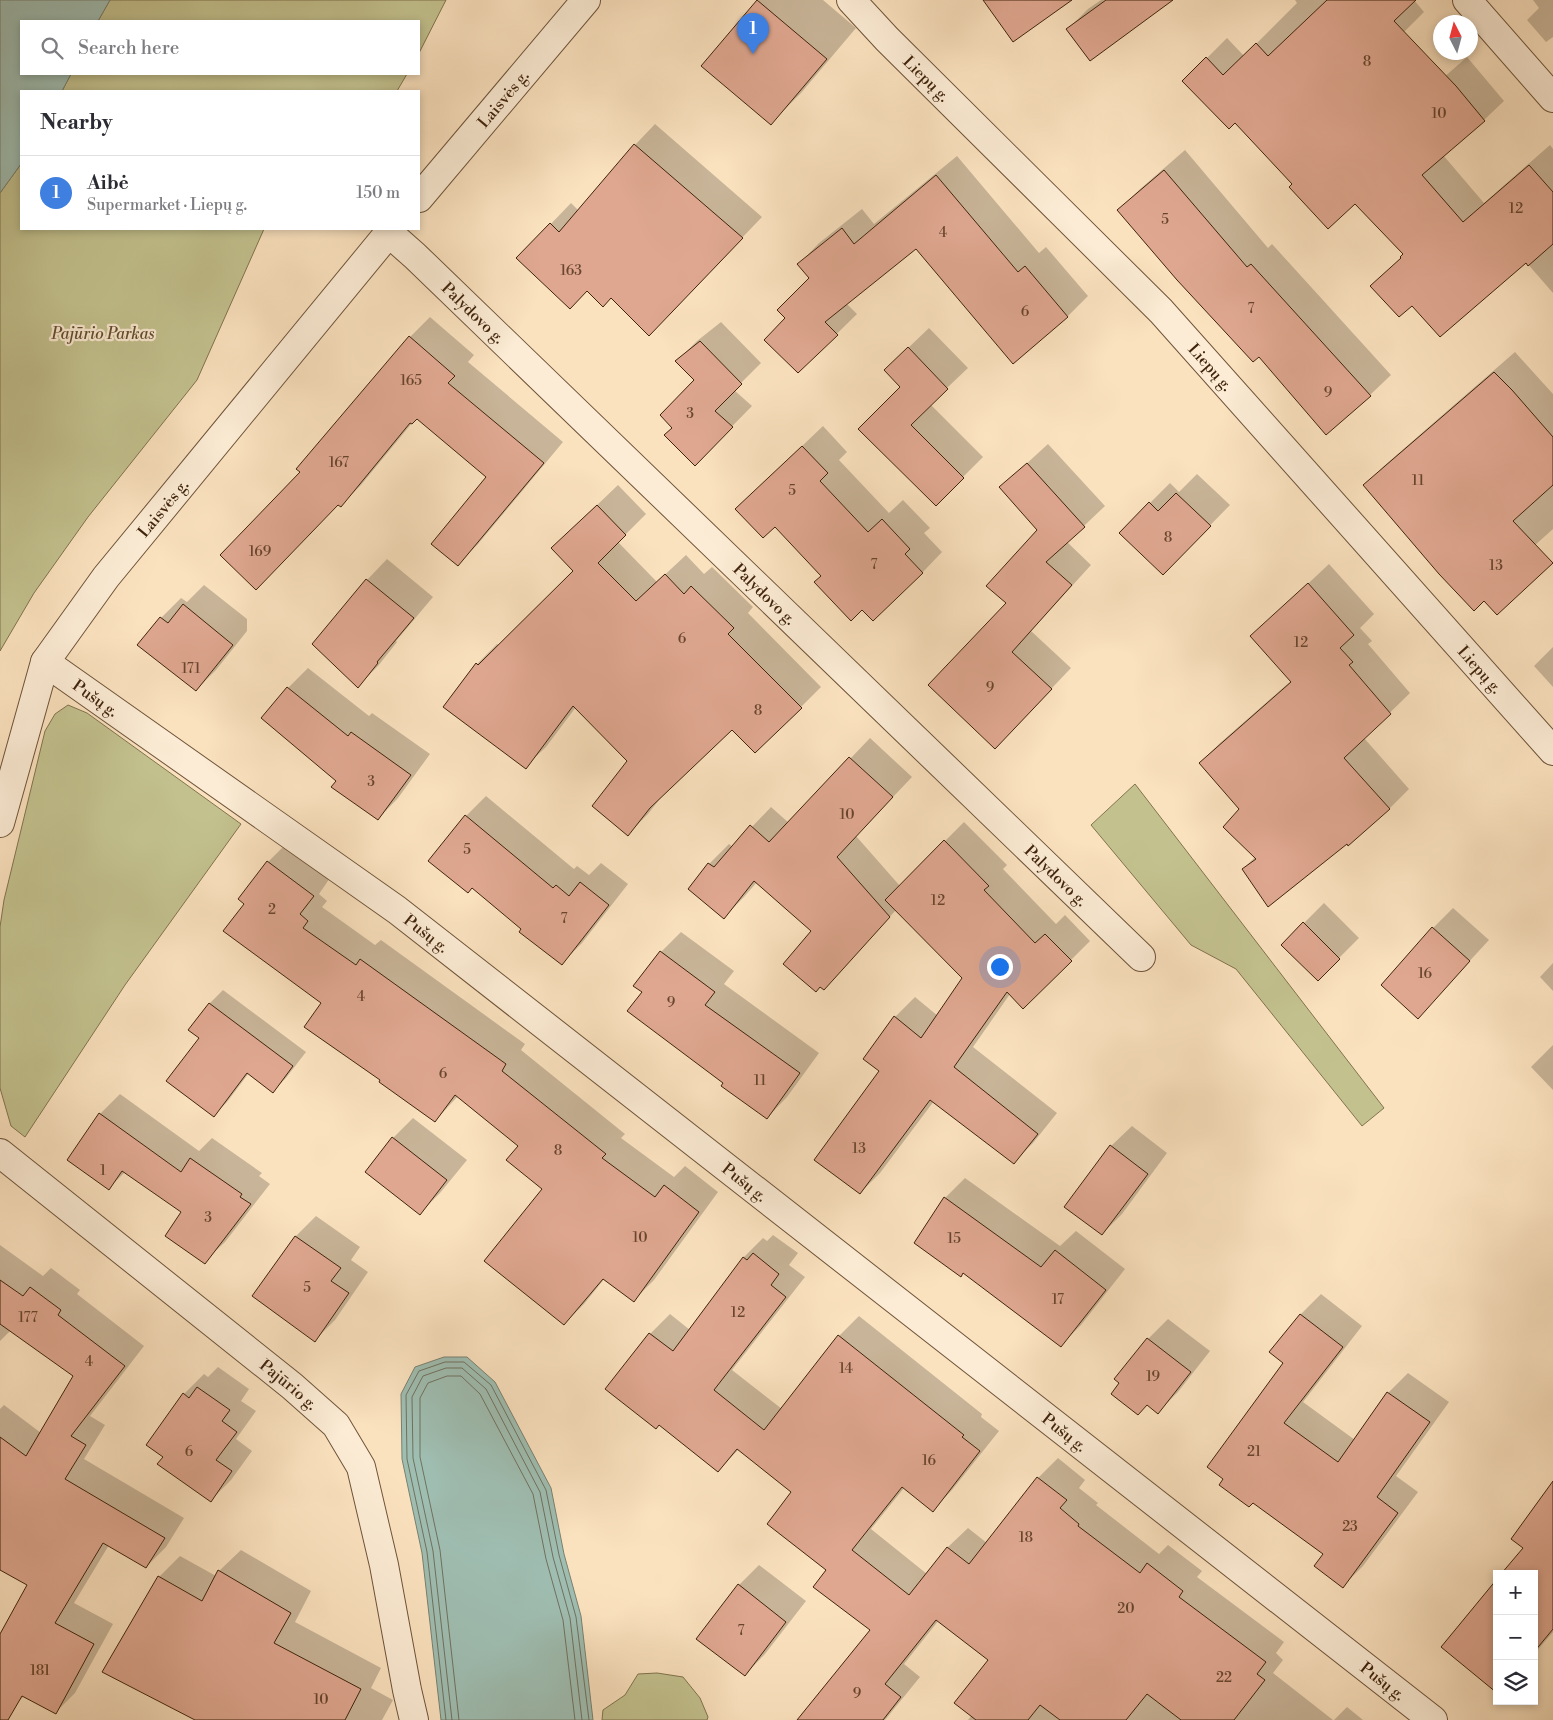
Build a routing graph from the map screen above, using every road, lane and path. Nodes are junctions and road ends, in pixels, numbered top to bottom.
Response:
1 (586, 0) edge
2 (851, 0) edge
3 (1467, 0) edge
4 (1553, 98) edge
5 (420, 197) edge
6 (390, 231) edge
7 (45, 662) junction
8 (1553, 751) edge
9 (0, 823) edge
10 (1141, 957) dead end
11 (0, 1153) edge
12 (414, 1720) edge
13 (1433, 1720) edge

1 - 5 street, Laisvės g.
2 - 8 street, Liepų g.
3 - 4 street
6 - 7 street, Laisvės g.
6 - 10 street, Palydovo g.
7 - 9 street, Laisvės g.
7 - 13 street, Pušų g.
11 - 12 street, Pajūrio g.

